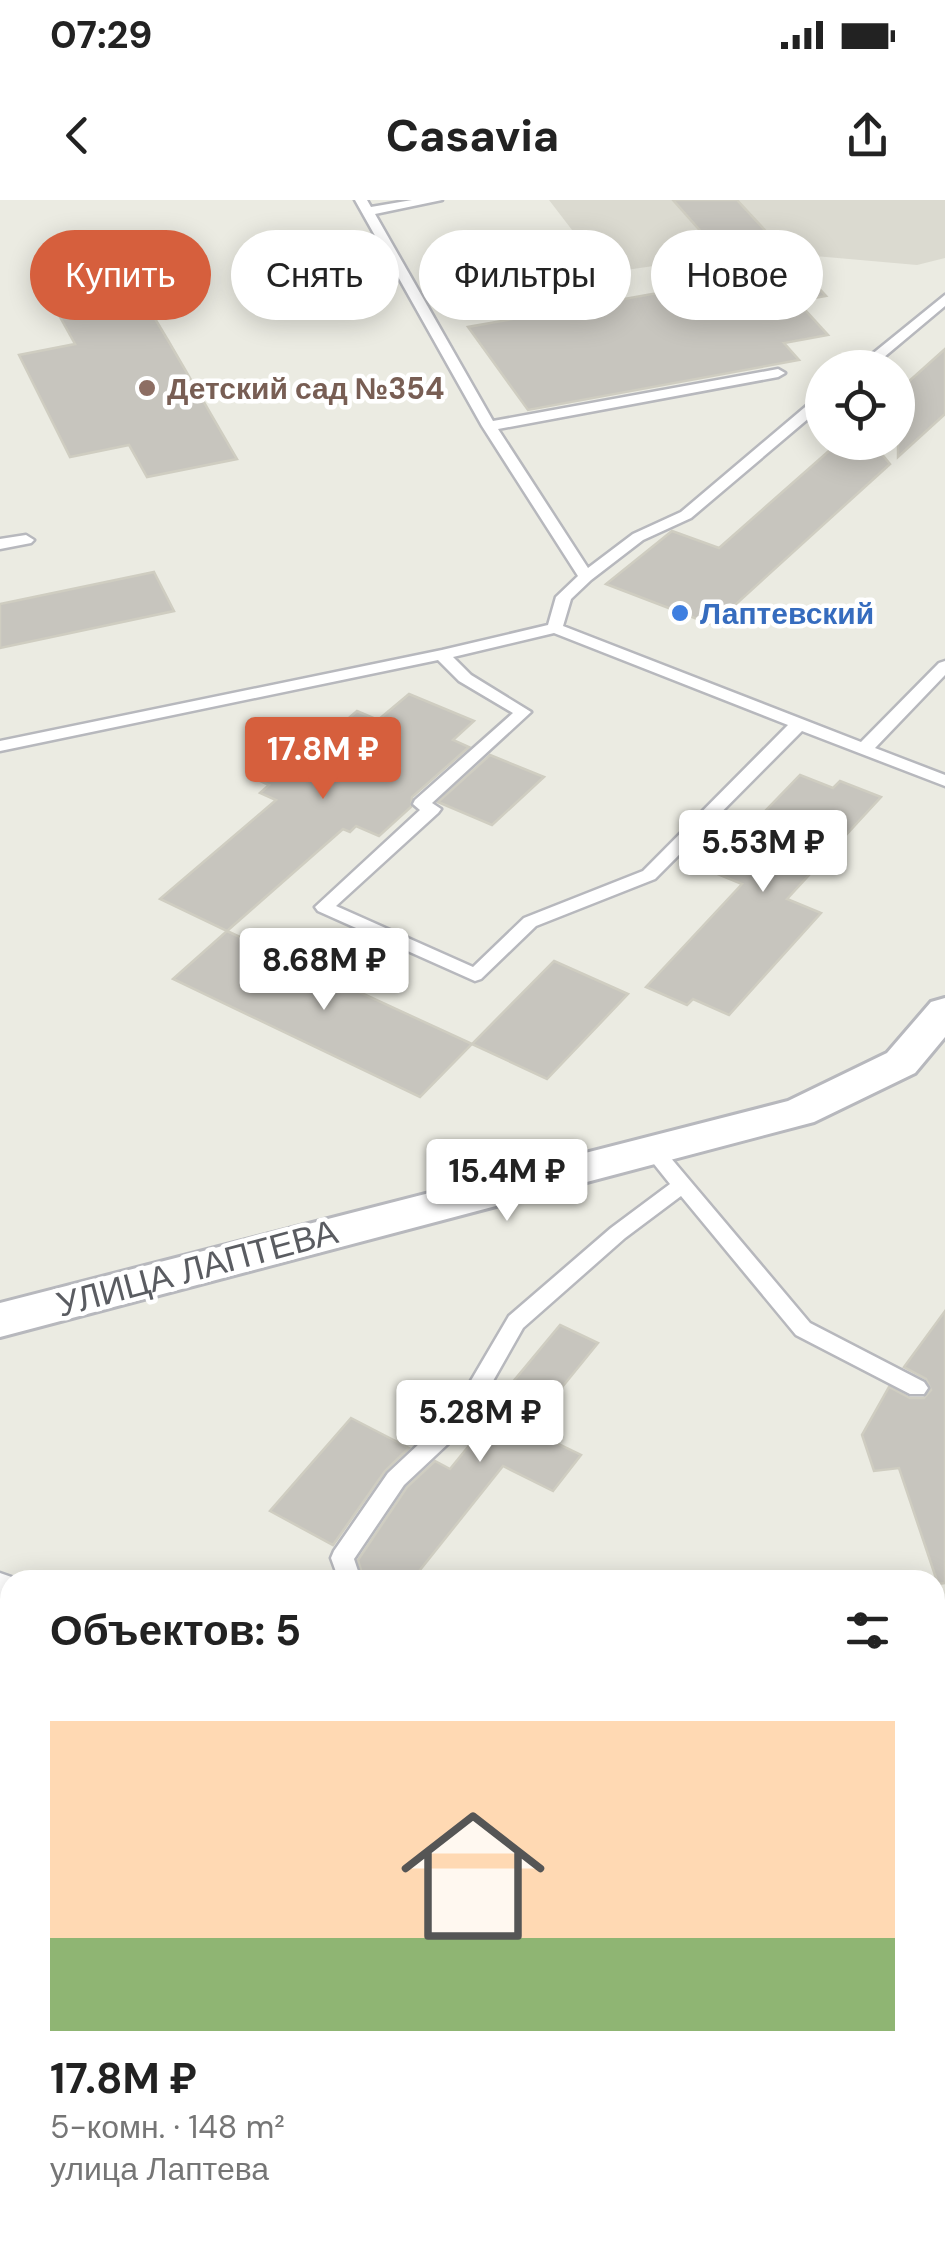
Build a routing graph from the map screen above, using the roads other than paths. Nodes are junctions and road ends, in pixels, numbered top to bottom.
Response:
1 (436, 200) edge
2 (364, 206) edge
3 (945, 300) edge
4 (884, 350) edge
5 (778, 373) dead end
6 (805, 414) edge
7 (489, 426) junction
8 (26, 540) dead end
9 (0, 544) edge
10 (586, 577) junction
11 (556, 628) junction
12 (442, 655) junction
13 (945, 666) edge
14 (799, 724) junction
15 (0, 746) edge
16 (864, 749) junction
17 (945, 781) edge
18 (945, 1011) edge
19 (652, 1149) junction
20 (682, 1185) junction
21 (0, 1320) edge
22 (917, 1388) dead end
23 (346, 1570) edge

1 - 2 lane
2 - 7 lane
3 - 4 lane
5 - 7 lane
6 - 10 lane
7 - 10 lane
8 - 9 lane
10 - 11 lane
11 - 12 lane
11 - 14 lane
12 - 14 lane
12 - 15 lane
13 - 16 lane
14 - 16 lane
16 - 17 lane
18 - 19 street, УЛИЦА ЛАПТЕВА
19 - 20 lane
19 - 21 street, УЛИЦА ЛАПТЕВА
20 - 22 lane
20 - 23 lane

